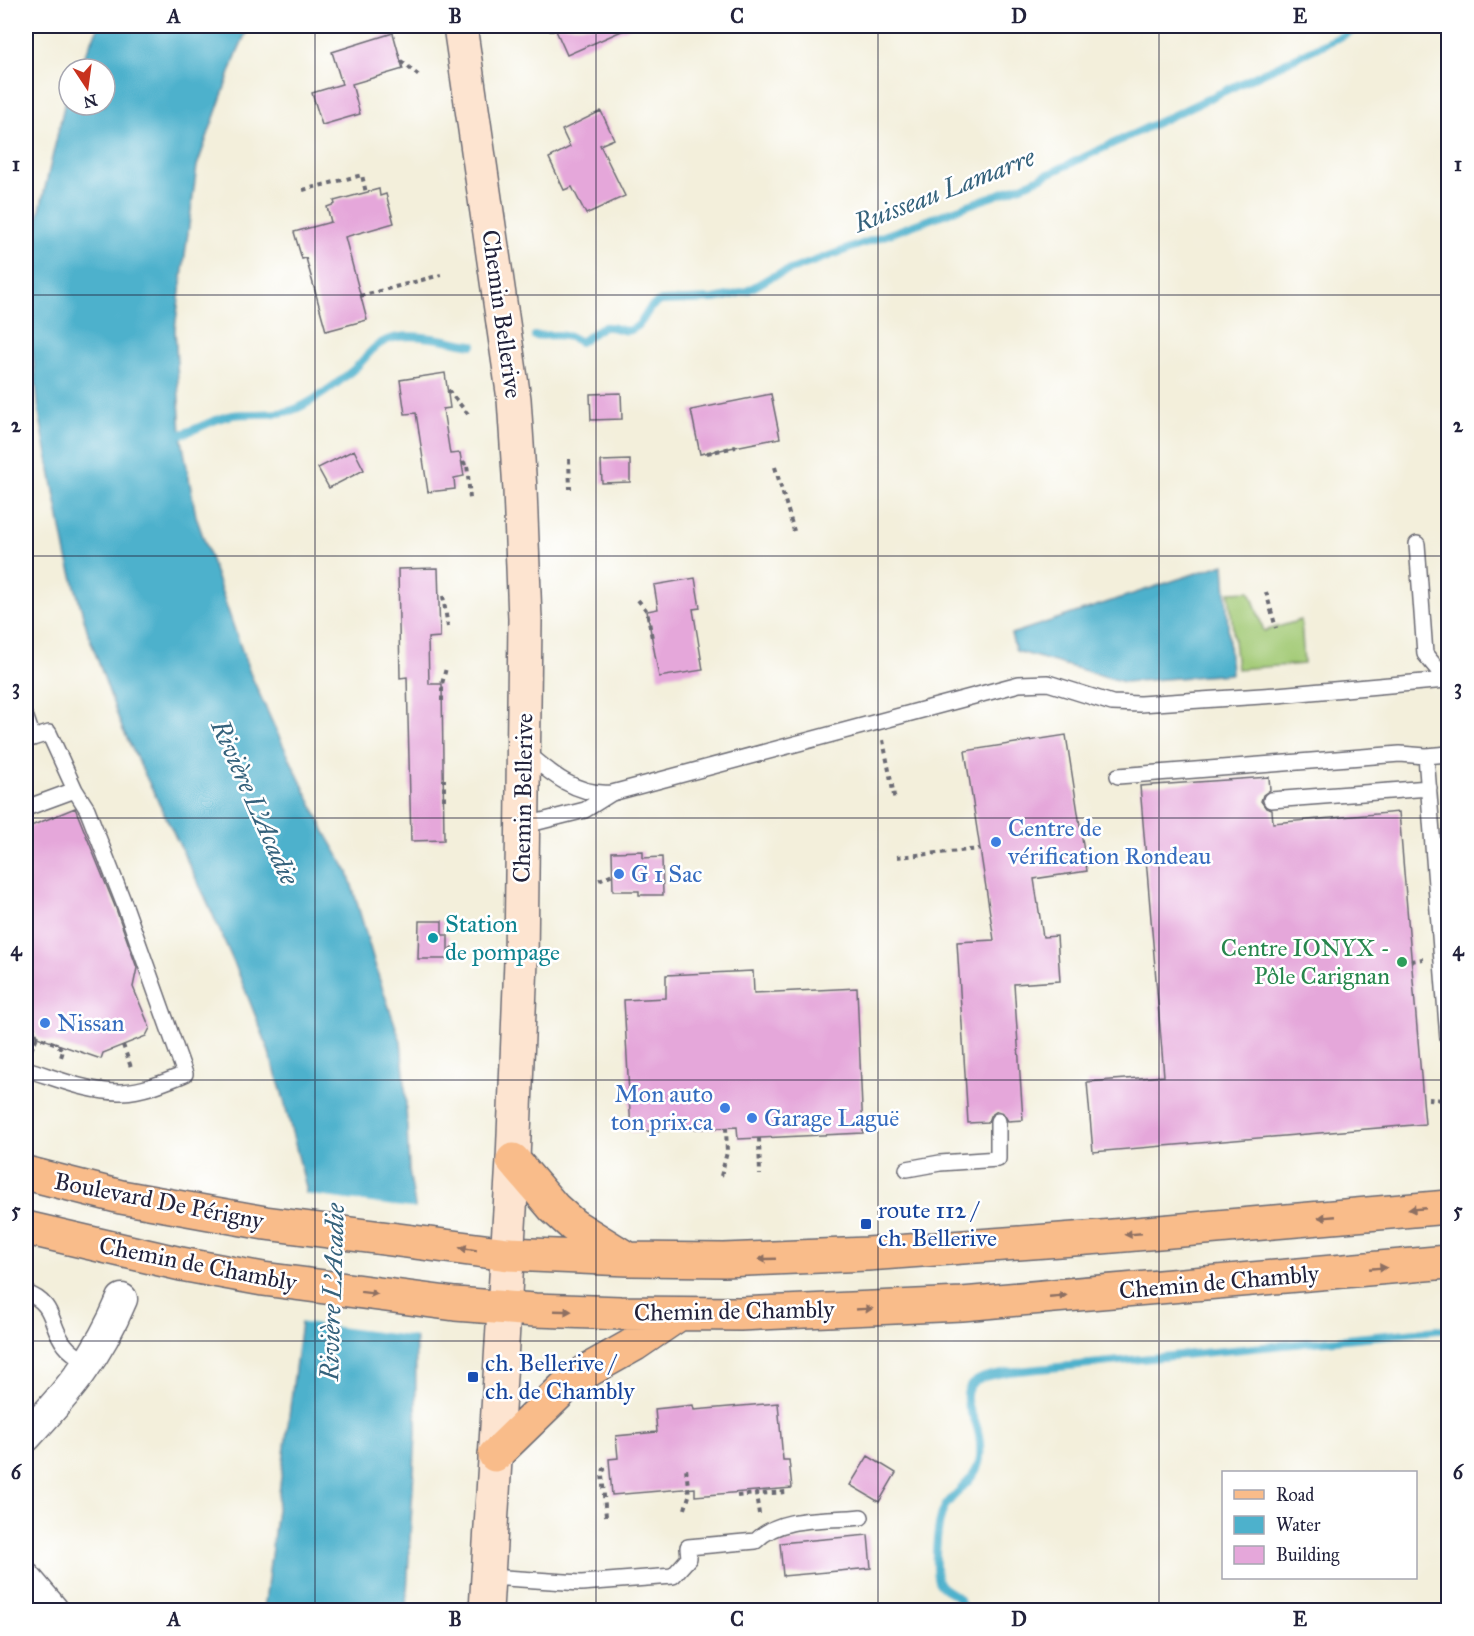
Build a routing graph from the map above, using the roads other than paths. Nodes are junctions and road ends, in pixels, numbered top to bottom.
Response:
1 (460, 26) edge
2 (1417, 544) dead end
3 (1448, 681) edge
4 (26, 718) edge
5 (29, 739) edge
6 (523, 750) junction
7 (1449, 754) edge
8 (1426, 756) junction
9 (1118, 776) dead end
10 (1429, 789) junction
11 (75, 790) junction
12 (612, 793) junction
13 (1271, 800) dead end
14 (26, 808) edge
15 (522, 826) junction
16 (1449, 1039) edge
17 (26, 1069) edge
18 (998, 1121) dead end
19 (513, 1160) junction
20 (907, 1169) dead end
21 (26, 1173) edge
22 (1449, 1207) edge
23 (26, 1228) edge
24 (508, 1254) junction
25 (628, 1259) junction
26 (1449, 1262) edge
27 (26, 1293) edge
28 (122, 1299) dead end
29 (505, 1308) junction
30 (679, 1314) junction
31 (88, 1363) junction
32 (26, 1437) edge
33 (495, 1455) junction
34 (861, 1517) dead end
35 (489, 1577) junction
36 (26, 1578) edge
37 (53, 1611) edge
38 (486, 1611) edge

1 - 6 street, Chemin Bellerive
2 - 3 lane
3 - 12 lane
4 - 5 lane
5 - 11 lane
6 - 12 lane
6 - 15 street, Chemin Bellerive
7 - 8 lane
8 - 9 lane
8 - 10 lane
10 - 13 lane
10 - 16 lane
11 - 14 lane
11 - 17 lane
12 - 15 lane
15 - 19 street, Chemin Bellerive
18 - 20 lane
19 - 24 street, Chemin Bellerive
19 - 25 main road
24 -> 21 main road, Boulevard De Périgny
22 -> 25 main road
23 -> 29 main road, Chemin de Chambly
24 - 25 main road
24 - 29 street, Chemin Bellerive
30 -> 26 main road, Chemin de Chambly
27 - 31 lane
28 - 31 street
29 -> 30 main road, Chemin de Chambly
29 - 33 street, Chemin Bellerive
30 - 33 main road
31 - 32 street
33 - 35 street, Chemin Bellerive
34 - 35 lane
35 - 38 street, Chemin Bellerive
36 - 37 street

